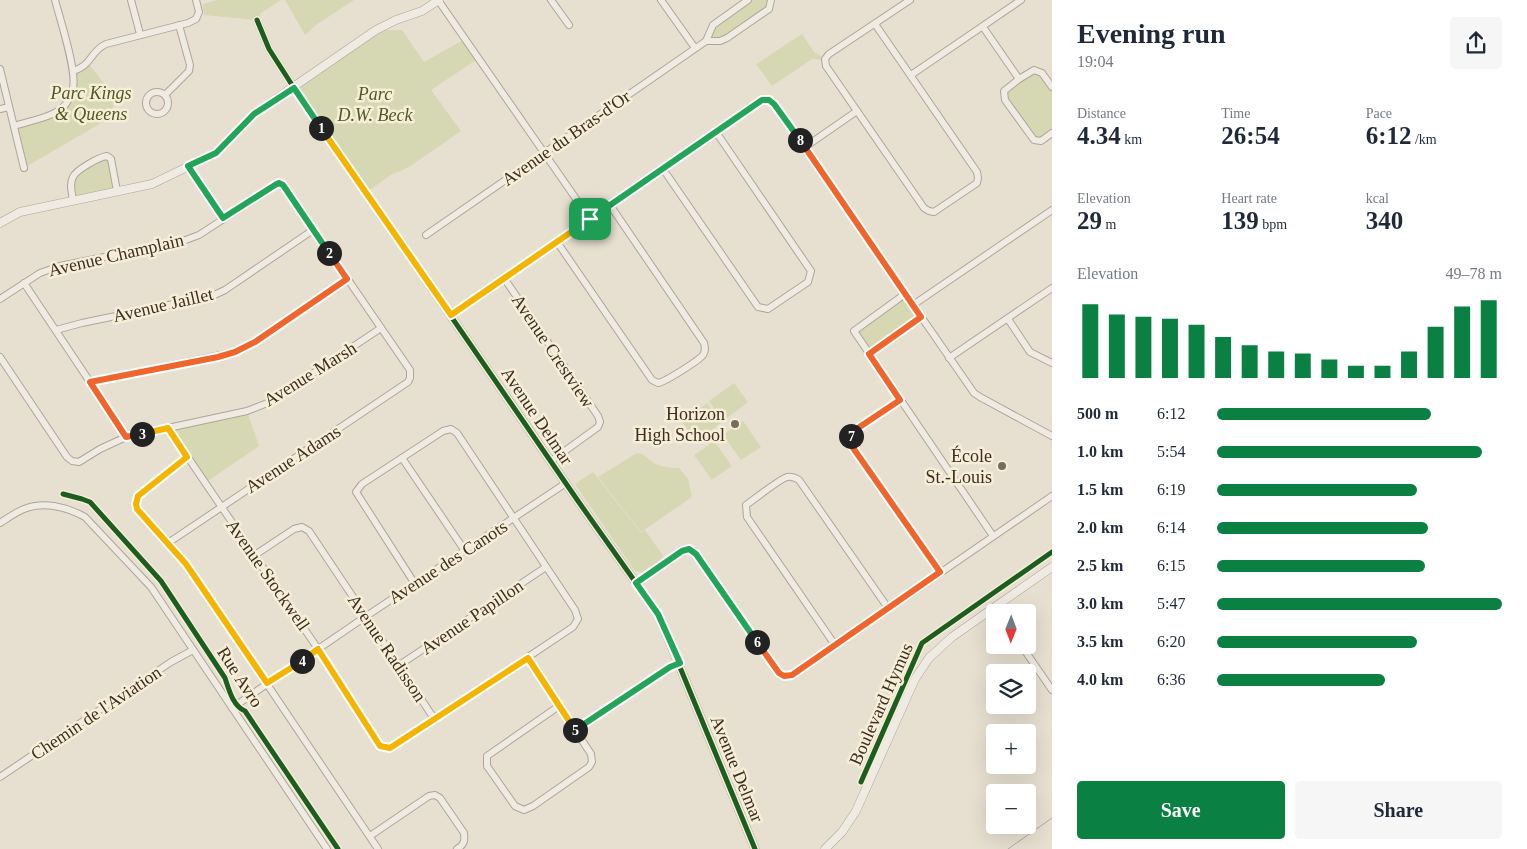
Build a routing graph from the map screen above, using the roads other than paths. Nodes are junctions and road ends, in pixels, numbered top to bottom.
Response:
1 (55, 0) edge
2 (131, 0) edge
3 (196, 0) edge
4 (439, 0) edge
5 (551, 0) edge
6 (661, 0) edge
7 (748, 0) edge
8 (771, 0) edge
9 (910, 0) edge
10 (1021, 0) edge
11 (257, 20) dead end
12 (875, 24) junction
13 (179, 25) junction
14 (569, 25) dead end
15 (983, 27) junction
16 (140, 34) junction
17 (706, 41) junction
18 (695, 48) junction
19 (0, 69) edge
20 (73, 70) junction
21 (911, 75) junction
22 (1019, 79) junction
23 (1052, 87) edge
24 (294, 88) junction
25 (165, 95) dead end
26 (9, 107) junction
27 (0, 109) edge
28 (857, 111) junction
29 (14, 126) junction
30 (716, 132) junction
31 (1052, 133) edge
32 (804, 147) junction
33 (544, 153) junction
34 (188, 166) junction
35 (24, 168) dead end
36 (663, 169) junction
37 (117, 191) junction
38 (73, 200) junction
39 (610, 205) junction
40 (1052, 210) edge
41 (223, 218) junction
42 (590, 219) junction
43 (0, 224) edge
44 (313, 230) junction
45 (426, 235) dead end
46 (557, 242) junction
47 (504, 278) junction
48 (347, 279) junction
49 (24, 283) junction
50 (1052, 288) edge
51 (905, 294) junction
52 (0, 299) edge
53 (913, 305) junction
54 (451, 315) junction
55 (921, 317) junction
56 (1008, 319) junction
57 (381, 328) junction
58 (56, 330) junction
59 (869, 354) junction
60 (0, 357) edge
61 (949, 358) junction
62 (1052, 363) edge
63 (90, 382) junction
64 (900, 400) junction
65 (168, 428) junction
66 (1052, 436) edge
67 (126, 437) junction
68 (187, 457) junction
69 (402, 458) junction
70 (551, 461) junction
71 (566, 483) junction
72 (1052, 496) edge
73 (220, 507) junction
74 (514, 519) junction
75 (0, 523) edge
76 (994, 536) junction
77 (168, 543) junction
78 (465, 551) junction
79 (255, 555) junction
80 (546, 567) junction
81 (1052, 567) edge
82 (940, 572) junction
83 (636, 583) junction
84 (415, 584) junction
85 (1004, 604) edge
86 (888, 608) junction
87 (986, 616) edge
88 (365, 617) junction
89 (835, 645) junction
90 (318, 649) junction
91 (193, 650) junction
92 (1027, 654) edge
93 (528, 658) junction
94 (680, 663) junction
95 (398, 666) junction
96 (267, 683) junction
97 (1052, 690) edge
98 (559, 706) junction
99 (232, 708) junction
100 (435, 720) junction
101 (576, 730) junction
102 (0, 777) edge
103 (370, 836) junction
104 (327, 849) edge
105 (378, 849) edge
106 (458, 849) edge
107 (756, 849) edge
108 (825, 849) edge

1 - 20 street
2 - 16 street
3 - 13 street
4 - 24 street
4 - 33 street
5 - 14 street
6 - 18 street
7 - 17 street, Avenue du Bras-d'Or
8 - 17 street, Avenue du Bras-d'Or
9 - 12 street
10 - 15 street
11 - 24 street, Avenue Delmar
12 - 21 street
12 - 28 street
13 - 16 street
13 - 25 street
15 - 21 street
15 - 22 street
16 - 20 street
17 - 18 street, Avenue du Bras-d'Or
18 - 33 street, Avenue du Bras-d'Or
19 - 26 street
20 - 29 street
21 - 28 street
22 - 23 street
22 - 31 street
24 - 34 street
24 - 54 street, Avenue Delmar
26 - 27 street
26 - 29 street
28 - 32 street
29 - 35 street
30 - 32 street
30 - 36 street
30 - 36 street
32 - 51 street
33 - 42 street
33 - 45 street, Avenue du Bras-d'Or
34 - 37 street
34 - 41 street
36 - 39 street
37 - 38 street
37 - 38 street
38 - 43 street
39 - 42 street
39 - 46 street
40 - 53 street
41 - 44 street, Avenue Champlain
41 - 49 street, Avenue Champlain
42 - 46 street
44 - 48 street
44 - 58 street, Avenue Jaillet
46 - 47 street
47 - 54 street
47 - 70 street, Avenue Crestview
48 - 57 street
48 - 63 street
49 - 52 street, Avenue Champlain
49 - 58 street
50 - 56 street
51 - 53 street
51 - 59 street
53 - 55 street
54 - 70 street, Avenue Delmar
55 - 59 street
55 - 61 street
56 - 61 street
56 - 62 street
57 - 65 street, Avenue Marsh
57 - 73 street, Avenue Adams
58 - 63 street
59 - 64 street
60 - 67 street, Avenue Marsh
61 - 66 street
63 - 67 street
64 - 76 street
64 - 82 street
65 - 67 street, Avenue Marsh
65 - 68 street, Avenue Stockwell
68 - 73 street, Avenue Stockwell
68 - 77 street
69 - 74 street
69 - 78 street
69 - 84 street
70 - 71 street, Avenue Delmar
71 - 74 street, Avenue des Canots
71 - 83 street, Avenue Delmar
72 - 76 street
73 - 77 street, Avenue Adams
73 - 79 street, Avenue Stockwell
74 - 78 street, Avenue des Canots
74 - 80 street
75 - 91 street, Rue Avro
76 - 82 street
77 - 96 street
78 - 84 street, Avenue des Canots
79 - 88 street, Avenue Radisson
79 - 90 street, Avenue Stockwell
80 - 93 street, Avenue Radisson
80 - 95 street, Avenue Papillon
81 - 85 street, Boulevard Hymus
82 - 86 street
83 - 89 street
83 - 94 street, Avenue Delmar
84 - 88 street, Avenue des Canots
86 - 89 street
86 - 89 street
87 - 108 street, Boulevard Hymus
88 - 90 street, Avenue des Canots
88 - 95 street, Avenue Radisson
90 - 96 street, Avenue des Canots
90 - 100 street, Avenue Stockwell
91 - 99 street, Rue Avro
91 - 102 street, Chemin de l'Aviation
92 - 97 street
93 - 98 street
93 - 100 street, Avenue Radisson
94 - 101 street
94 - 107 street, Avenue Delmar
95 - 100 street, Avenue Radisson
96 - 99 street, Avenue des Canots
96 - 103 street
98 - 101 street
98 - 101 street
99 - 104 street, Rue Avro
103 - 105 street
103 - 106 street

